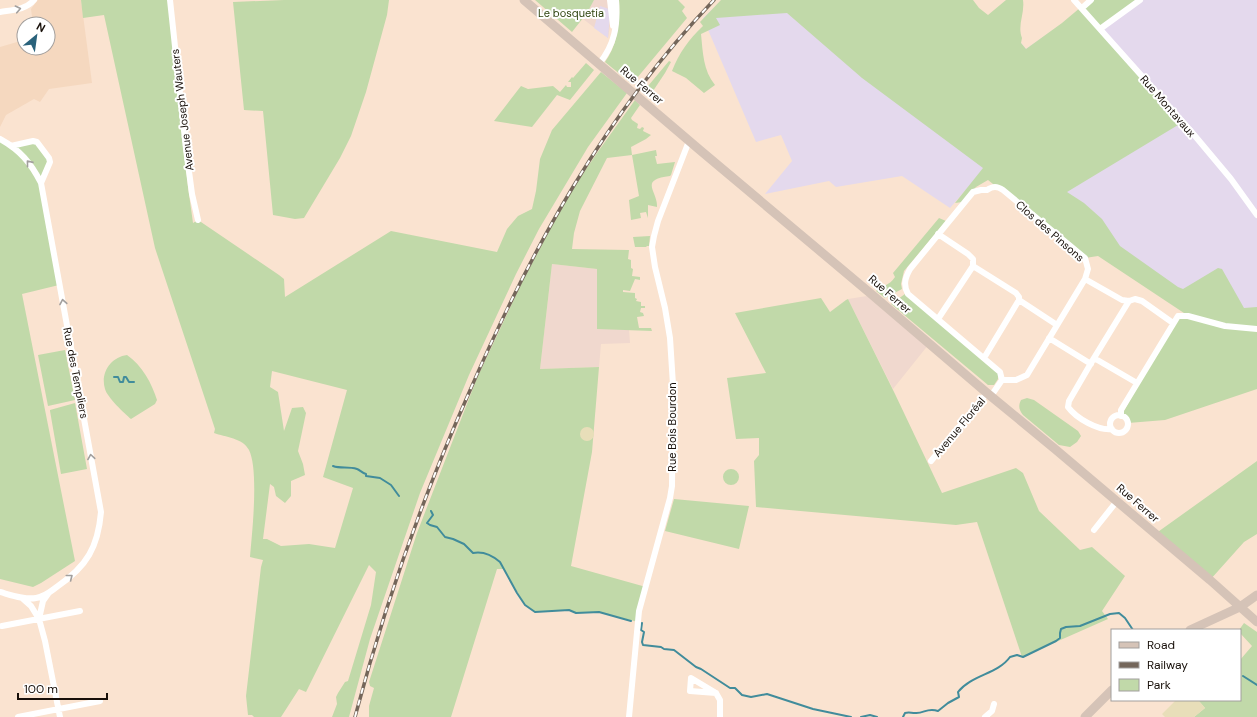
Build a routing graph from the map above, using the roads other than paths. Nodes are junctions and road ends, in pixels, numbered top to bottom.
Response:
1 (34, 0) edge
2 (170, 0) edge
3 (524, 0) edge
4 (610, 0) edge
5 (616, 0) edge
6 (1074, 0) edge
7 (1091, 0) edge
8 (1140, 0) edge
9 (1082, 8) junction
10 (0, 12) edge
11 (1100, 29) junction
12 (613, 37) junction
13 (599, 64) junction
14 (0, 139) edge
15 (690, 141) junction
16 (11, 146) junction
17 (41, 183) junction
18 (1254, 206) edge
19 (1257, 215) edge
20 (198, 220) dead end
21 (938, 234) junction
22 (972, 266) junction
23 (1085, 279) junction
24 (1019, 300) junction
25 (1129, 301) junction
26 (938, 319) junction
27 (1173, 323) junction
28 (1057, 324) junction
29 (1257, 329) edge
30 (1049, 338) junction
31 (984, 358) junction
32 (1094, 358) junction
33 (1091, 364) junction
34 (1002, 380) junction
35 (1137, 383) junction
36 (989, 395) junction
37 (1121, 416) junction
38 (1112, 429) junction
39 (931, 462) dead end
40 (1117, 501) junction
41 (1094, 530) dead end
42 (51, 591) junction
43 (0, 592) edge
44 (1257, 595) edge
45 (21, 597) junction
46 (1240, 607) junction
47 (80, 611) dead end
48 (39, 619) junction
49 (1257, 622) edge
50 (2, 626) dead end
51 (1192, 629) edge
52 (1111, 691) edge
53 (716, 693) dead end
54 (100, 701) dead end
55 (994, 704) dead end
56 (59, 709) junction
57 (18, 717) edge
58 (60, 717) edge
59 (629, 717) edge
60 (720, 717) edge
61 (985, 717) edge
62 (1085, 717) edge

10 -> 1 street
2 - 20 street, Avenue Joseph Wauters
3 - 13 main road, Rue Ferrer
4 - 12 street
5 - 12 street
6 - 9 street, Rue Montavaux
7 - 9 street
8 - 11 street
9 - 11 street, Rue Montavaux
11 - 18 street, Rue Montavaux
12 - 13 street
13 - 15 main road, Rue Ferrer
14 - 16 street, Rue des Templiers
15 - 36 main road, Rue Ferrer
15 - 59 street, Rue Bois Bourdon
17 -> 16 street, Rue des Templiers
16 - 17 street
42 -> 17 street, Rue des Templiers
18 - 19 street, Rue Montavaux
21 - 22 street
21 - 23 street, Clos des Pinsons
21 - 26 street
22 - 24 street
22 - 26 street
23 - 25 street
23 - 28 street, Clos des Pinsons
24 - 28 street
24 - 31 street
25 - 27 street
25 - 32 street
26 - 31 street
27 - 29 street
27 - 35 street
28 - 30 street, Clos des Pinsons
30 - 33 street
30 - 34 street, Clos des Pinsons
31 - 34 street
32 - 33 street
32 - 35 street
33 - 38 street
34 - 36 street
35 - 37 street
36 - 39 street, Avenue Floréal
36 - 40 main road, Rue Ferrer
37 - 38 street
37 - 38 street
40 - 41 street
40 - 46 main road, Rue Ferrer
42 - 45 street, Rue des Templiers
42 - 48 street
43 - 45 street
44 - 46 main road
45 - 48 street
46 - 49 main road, Rue Ferrer
46 - 51 main road
47 - 48 street
48 - 50 street
48 - 56 street
52 - 62 main road
53 - 60 street
54 - 56 street
55 - 61 street
56 - 57 street
56 - 58 street

